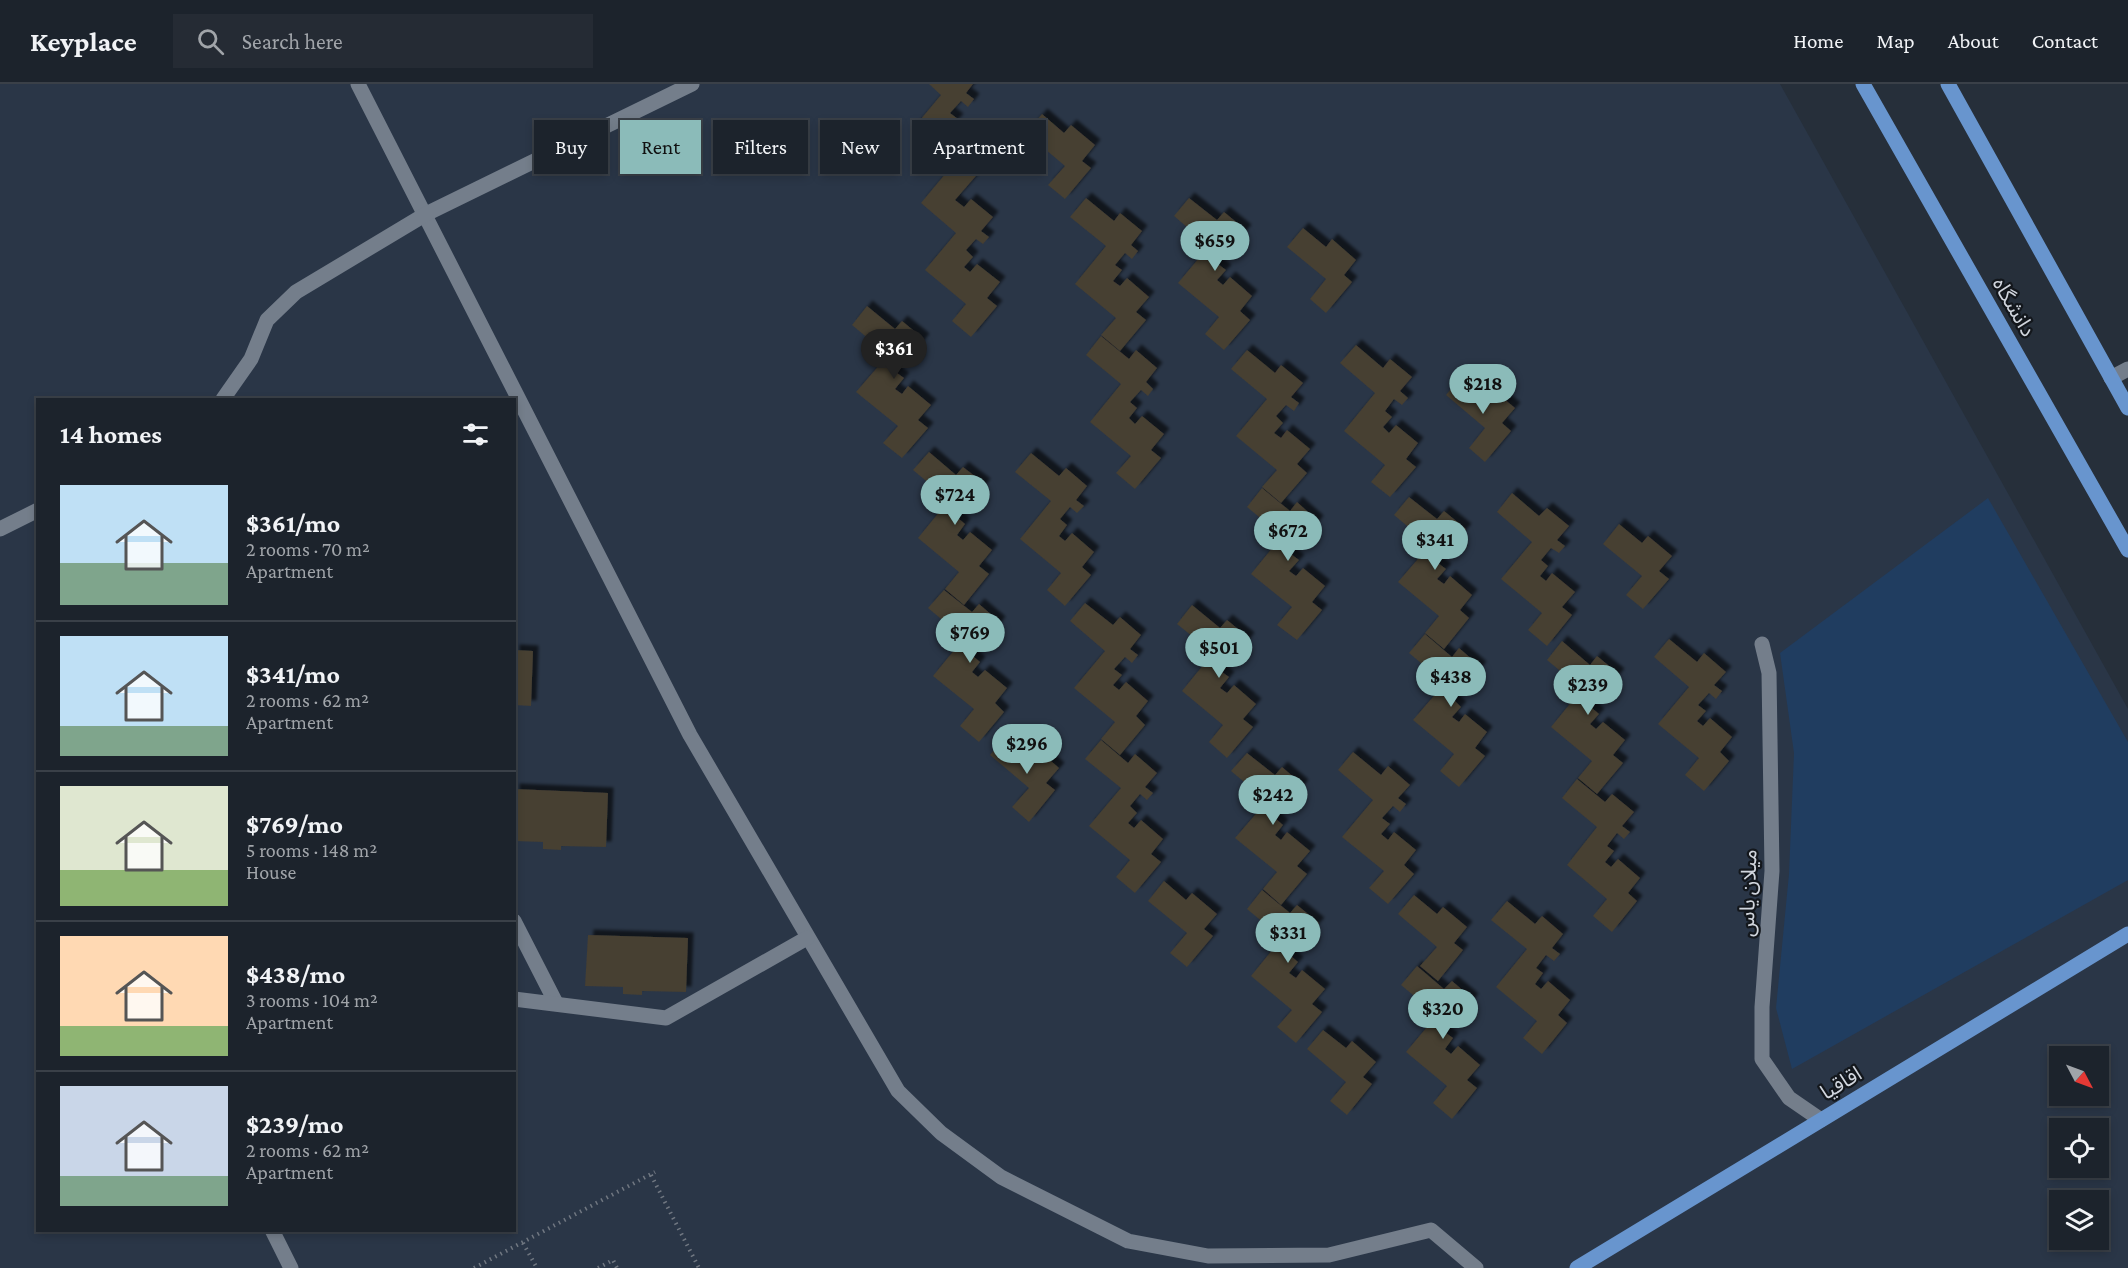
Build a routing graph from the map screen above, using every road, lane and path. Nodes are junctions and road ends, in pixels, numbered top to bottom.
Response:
1 (358, 84) edge
2 (692, 84) edge
3 (1863, 84) edge
4 (1948, 84) edge
5 (426, 214) junction
6 (2128, 369) edge
7 (2111, 378) junction
8 (225, 398) edge
9 (2128, 408) edge
10 (36, 511) edge
11 (0, 529) edge
12 (2128, 550) edge
13 (1762, 644) dead end
14 (516, 925) edge
15 (2128, 934) edge
16 (807, 938) junction
17 (516, 999) edge
18 (556, 1003) junction
19 (1821, 1120) junction
20 (273, 1232) edge
21 (523, 1243) junction
22 (291, 1268) edge
23 (474, 1268) edge
24 (537, 1268) edge
25 (598, 1268) edge
26 (617, 1268) edge
27 (699, 1268) edge
28 (1476, 1268) edge
29 (1576, 1268) edge

1 - 5 street
2 - 5 street
3 - 12 main road, دانشگاه
4 - 7 main road
5 - 8 street
5 - 16 street
6 - 7 street
7 - 9 main road
10 - 11 street
13 - 19 street, میلان یاس
14 - 18 street
15 - 19 main road, اقاقیا
16 - 18 street
16 - 28 street
17 - 18 street
19 - 29 main road, اقاقیا
20 - 22 street
21 - 23 path
21 - 24 path
21 - 27 path
25 - 26 path

